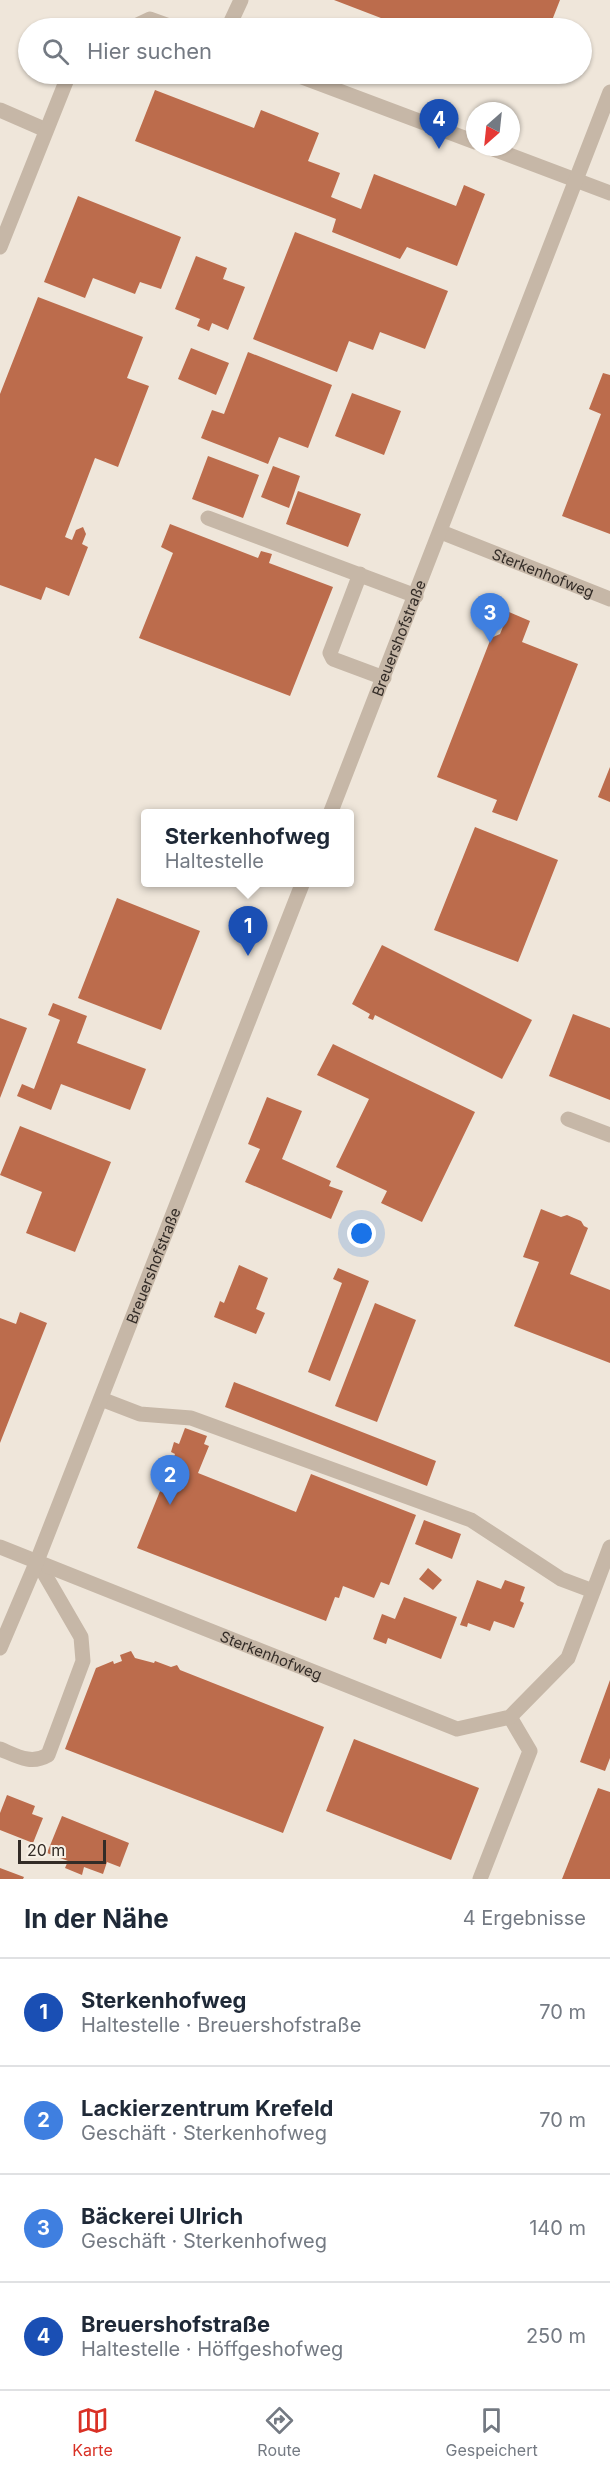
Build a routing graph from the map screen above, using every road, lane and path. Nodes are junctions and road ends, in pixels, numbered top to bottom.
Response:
1 (241, 0) edge
2 (233, 18) edge
3 (65, 84) edge
4 (321, 84) edge
5 (610, 92) edge
6 (0, 110) edge
7 (46, 130) junction
8 (466, 139) edge
9 (511, 156) edge
10 (574, 180) junction
11 (610, 193) edge
12 (0, 247) edge
13 (208, 518) dead end
14 (441, 532) junction
15 (360, 574) junction
16 (416, 596) junction
17 (610, 599) edge
18 (384, 678) junction
19 (332, 809) edge
20 (301, 887) edge
21 (568, 1119) dead end
22 (610, 1135) edge
23 (100, 1399) junction
24 (0, 1546) edge
25 (610, 1546) edge
26 (37, 1561) junction
27 (593, 1591) junction
28 (0, 1648) edge
29 (510, 1717) junction
30 (0, 1749) edge
31 (480, 1879) edge

1 - 2 street
3 - 7 street
4 - 8 street
5 - 10 street, Breuershofstraße
6 - 7 street
7 - 12 street
9 - 10 street
10 - 11 street
10 - 14 street, Breuershofstraße
13 - 15 street
14 - 16 street, Breuershofstraße
14 - 17 street, Sterkenhofweg
15 - 16 street
15 - 18 street
16 - 18 street, Breuershofstraße
18 - 19 street, Breuershofstraße
20 - 23 street, Breuershofstraße
21 - 22 street
23 - 26 street, Breuershofstraße
23 - 27 street
24 - 26 street, Sterkenhofweg
25 - 27 street
26 - 28 street, Breuershofstraße
26 - 29 street, Sterkenhofweg
26 - 30 street
27 - 29 street
29 - 31 street

